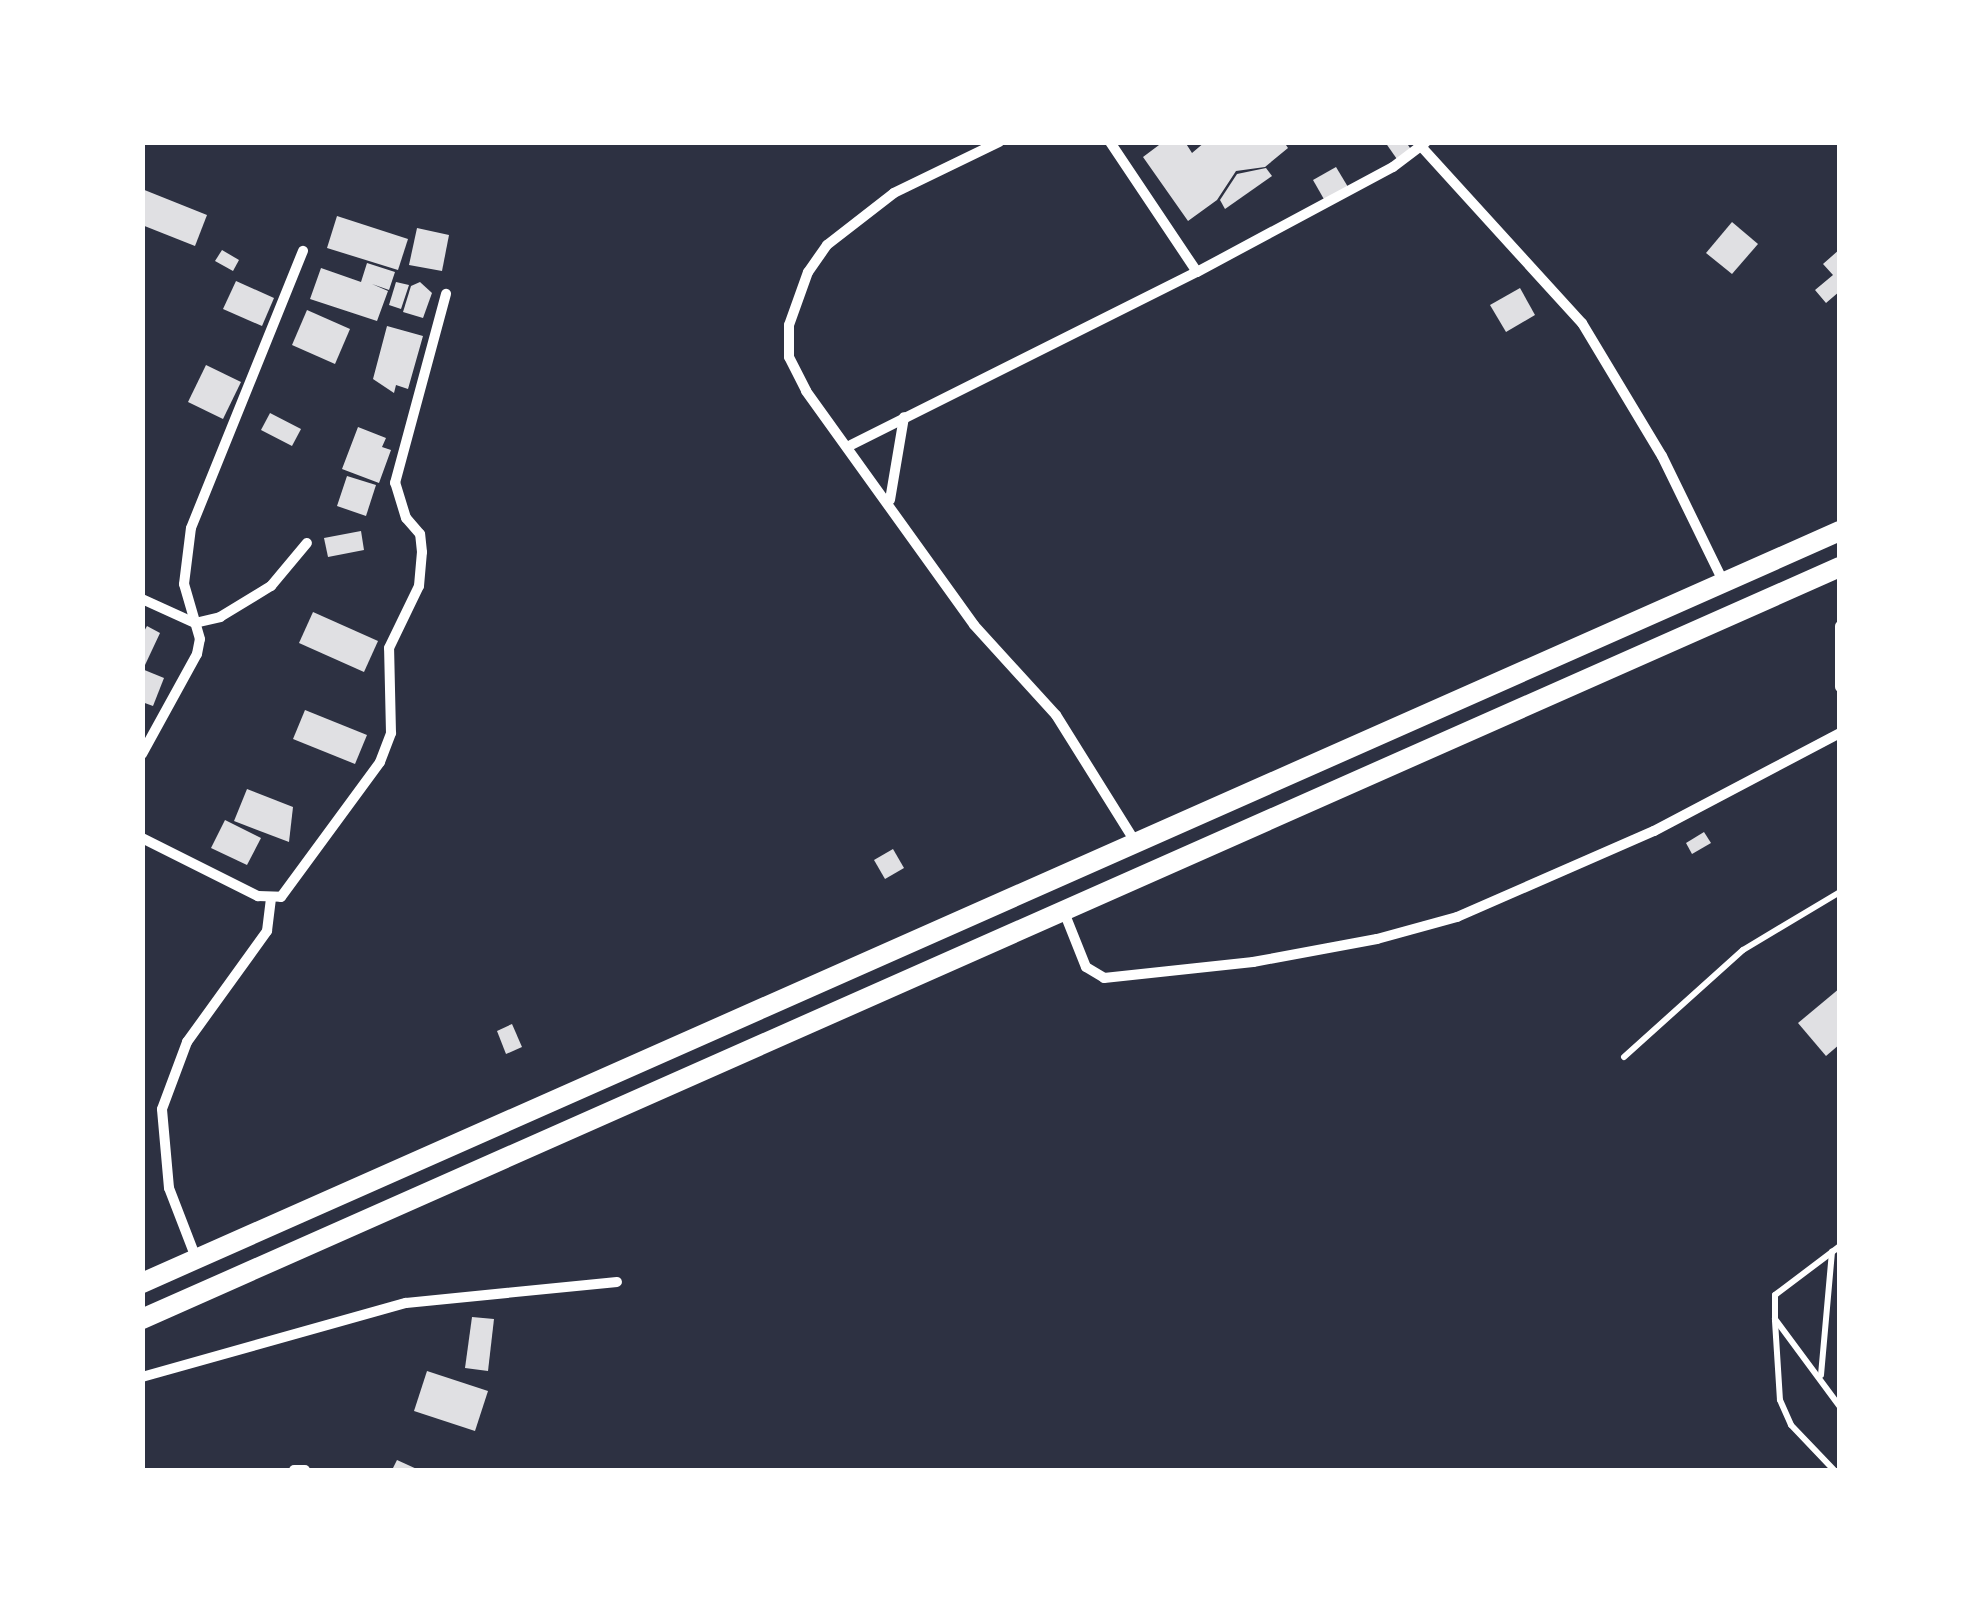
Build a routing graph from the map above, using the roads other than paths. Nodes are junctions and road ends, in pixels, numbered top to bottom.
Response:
1 (999, 142) edge
2 (1110, 142) edge
3 (1422, 144) edge
4 (303, 251) dead end
5 (1197, 272) junction
6 (446, 294) dead end
7 (904, 418) junction
8 (850, 445) junction
9 (890, 501) junction
10 (1840, 531) edge
11 (308, 543) dead end
12 (1840, 567) edge
13 (1723, 581) junction
14 (142, 599) edge
15 (195, 623) junction
16 (1840, 626) edge
17 (1840, 687) edge
18 (1840, 733) edge
19 (142, 754) edge
20 (142, 838) edge
21 (1136, 842) junction
22 (1840, 892) edge
23 (271, 900) junction
24 (1064, 912) junction
25 (1624, 1056) dead end
26 (1836, 1248) edge
27 (196, 1259) junction
28 (617, 1282) dead end
29 (142, 1283) edge
30 (142, 1319) edge
31 (1776, 1319) junction
32 (1821, 1376) junction
33 (142, 1377) edge
34 (1840, 1408) edge
35 (294, 1470) edge
36 (305, 1470) edge
37 (1834, 1470) edge

1 - 8 street
2 - 5 street
3 - 5 street
3 - 13 street
4 - 15 street
5 - 7 street
6 - 23 street
7 - 8 street
7 - 9 street
8 - 9 street
9 - 21 street
10 - 13 highway
11 - 15 street
12 - 24 highway
13 - 21 highway
14 - 15 street
15 - 19 street
16 - 17 street
18 - 24 street
20 - 23 street
21 - 27 highway
22 - 25 lane
23 - 27 street
24 - 30 highway
26 - 31 lane
26 - 32 lane
27 - 29 highway
28 - 33 street
31 - 32 lane
31 - 37 lane
32 - 34 lane
35 - 36 street

